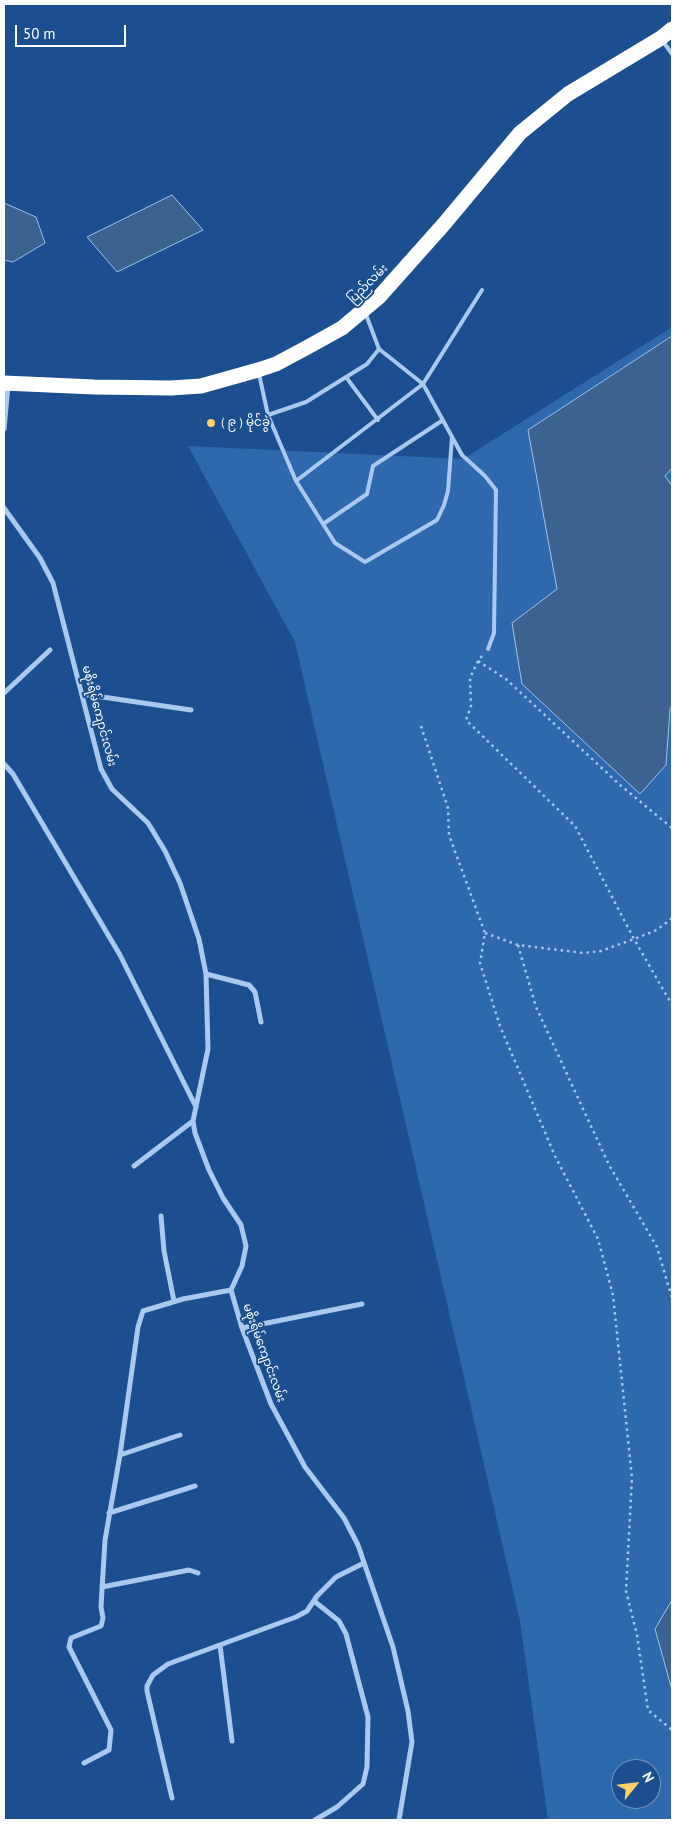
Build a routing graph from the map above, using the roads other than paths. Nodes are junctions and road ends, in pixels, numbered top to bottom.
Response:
1 (667, 34) edge
2 (672, 54) edge
3 (482, 290) dead end
4 (365, 310) junction
5 (379, 349) junction
6 (258, 370) junction
7 (346, 377) junction
8 (6, 383) edge
9 (423, 384) junction
10 (268, 415) junction
11 (378, 420) junction
12 (443, 420) junction
13 (4, 428) edge
14 (452, 437) junction
15 (296, 481) junction
16 (4, 508) edge
17 (323, 524) junction
18 (488, 649) road end
19 (50, 650) dead end
20 (4, 694) edge
21 (82, 694) junction
22 (191, 710) dead end
23 (4, 764) edge
24 (206, 974) junction
25 (261, 1022) dead end
26 (196, 1107) junction
27 (193, 1121) junction
28 (134, 1166) dead end
29 (161, 1216) dead end
30 (231, 1290) junction
31 (174, 1302) junction
32 (362, 1304) dead end
33 (242, 1328) junction
34 (180, 1435) dead end
35 (120, 1455) junction
36 (195, 1486) dead end
37 (109, 1513) junction
38 (364, 1563) junction
39 (198, 1573) dead end
40 (102, 1587) junction
41 (314, 1601) junction
42 (220, 1645) junction
43 (232, 1741) dead end
44 (84, 1763) dead end
45 (172, 1798) dead end
46 (315, 1820) edge
47 (399, 1820) edge

1 - 2 lane
1 - 4 highway, ပြည်လမ်း
3 - 9 lane
4 - 5 lane
4 - 6 highway, ပြည်လမ်း
5 - 7 lane
5 - 9 lane
6 - 8 highway, ပြည်လမ်း
6 - 10 lane
7 - 10 lane
7 - 11 lane
8 - 13 street
9 - 11 lane
9 - 12 lane
10 - 15 lane
11 - 15 lane
12 - 14 lane
12 - 17 lane
14 - 17 lane
14 - 18 lane
15 - 17 lane
16 - 21 street, မစိုးရိမ်ကျောင်းလမ်း
19 - 20 street
21 - 22 street
21 - 24 street, မစိုးရိမ်ကျောင်းလမ်း
23 - 26 street
24 - 25 street
24 - 26 street, မစိုးရိမ်ကျောင်းလမ်း
26 - 27 street, မစိုးရိမ်ကျောင်းလမ်း
27 - 28 street
27 - 30 street, မစိုးရိမ်ကျောင်းလမ်း
29 - 31 street
30 - 31 street
30 - 33 street, မစိုးရိမ်ကျောင်းလမ်း
31 - 35 street
32 - 33 street
33 - 38 street, မစိုးရိမ်ကျောင်းလမ်း
34 - 35 street
35 - 37 street
36 - 37 street
37 - 40 street
38 - 41 street
38 - 47 street, မစိုးရိမ်ကျောင်းလမ်း
39 - 40 street
40 - 44 street
41 - 42 street
41 - 46 street
42 - 43 street
42 - 45 street

